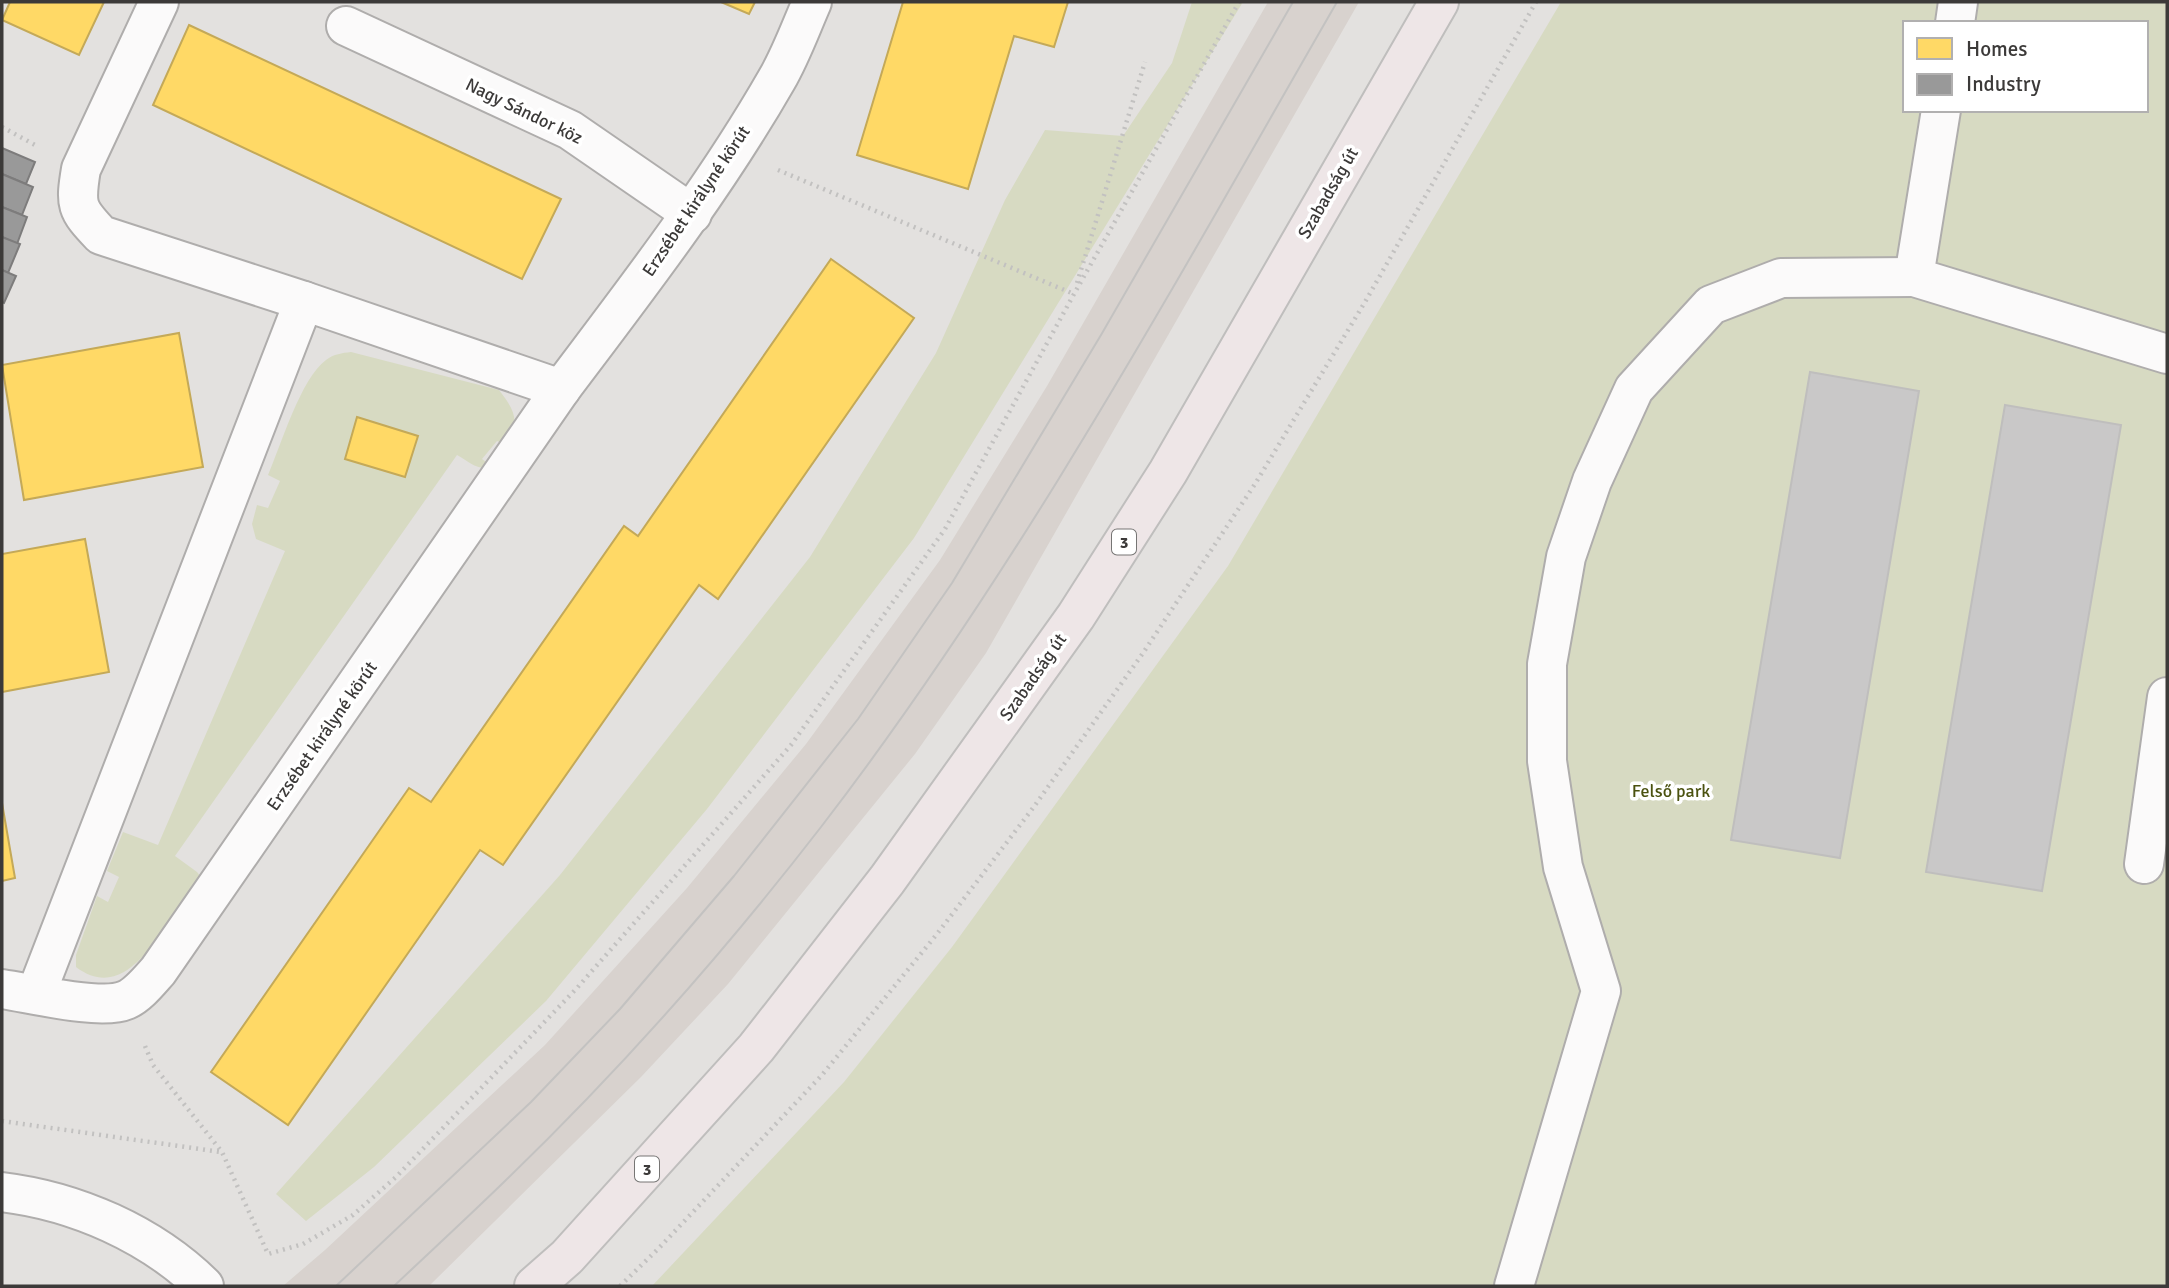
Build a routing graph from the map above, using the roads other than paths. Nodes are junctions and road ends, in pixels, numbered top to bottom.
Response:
1 (159, 2) edge
2 (812, 2) edge
3 (1439, 2) edge
4 (1958, 2) edge
5 (1955, 21) edge
6 (346, 26) dead end
7 (1941, 112) edge
8 (692, 214) junction
9 (1914, 276) junction
10 (304, 302) junction
11 (2167, 354) edge
12 (561, 389) junction
13 (2167, 697) edge
14 (2144, 864) dead end
15 (19, 992) edge
16 (2, 1192) edge
17 (204, 1286) edge
18 (534, 1286) edge
19 (1514, 1286) edge

1 - 10 street
2 - 8 street, Erzsébet királyné körút
3 - 18 main road, Szabadság út / 3
4 - 5 street
6 - 8 street, Nagy Sándor köz
7 - 9 street
8 - 12 street, Erzsébet királyné körút
9 - 11 street
9 - 19 street
10 - 12 street
10 - 15 street
12 - 15 street, Erzsébet királyné körút
13 - 14 street
16 - 17 street

